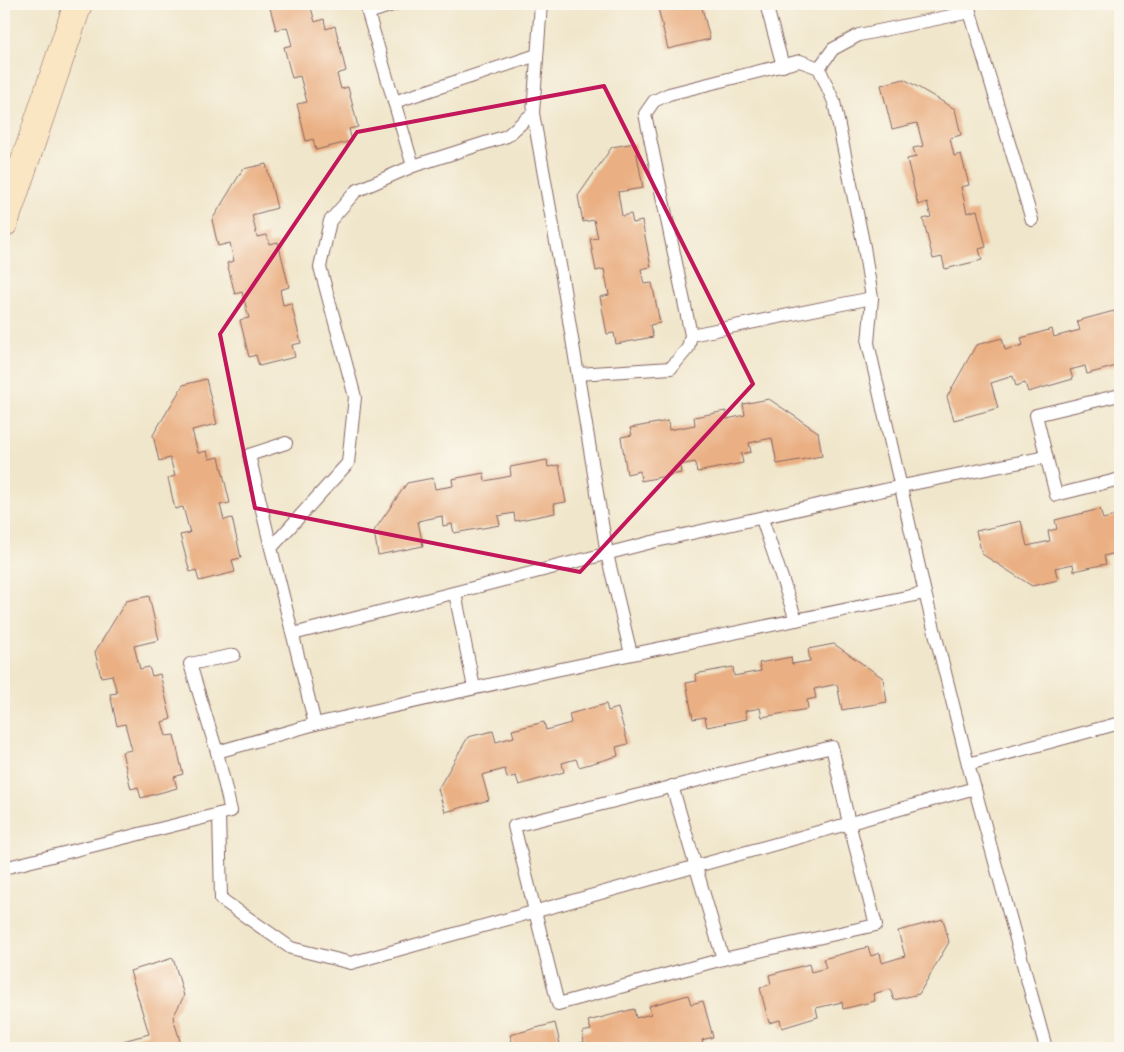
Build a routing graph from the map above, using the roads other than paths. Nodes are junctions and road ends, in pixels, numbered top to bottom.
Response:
1 (78, 4) edge
2 (395, 4) edge
3 (541, 4) edge
4 (766, 4) edge
5 (969, 8) edge
6 (537, 55) junction
7 (782, 66) junction
8 (819, 68) junction
9 (394, 102) junction
10 (533, 113) junction
11 (413, 166) junction
12 (1032, 220) dead end
13 (4, 223) edge
14 (872, 298) junction
15 (691, 335) junction
16 (578, 374) junction
17 (1120, 395) edge
18 (286, 443) dead end
19 (1046, 457) junction
20 (1120, 479) edge
21 (902, 486) junction
22 (762, 518) junction
23 (271, 548) junction
24 (607, 554) junction
25 (455, 592) junction
26 (925, 593) junction
27 (796, 620) junction
28 (293, 634) junction
29 (631, 654) junction
30 (234, 655) dead end
31 (474, 688) junction
32 (1120, 722) edge
33 (315, 724) junction
34 (217, 752) junction
35 (968, 764) junction
36 (672, 786) junction
37 (976, 788) junction
38 (219, 814) junction
39 (849, 823) junction
40 (697, 866) junction
41 (4, 868) edge
42 (535, 911) junction
43 (723, 960) junction
44 (1046, 1048) edge

1 - 13 main road
2 - 9 lane
3 - 6 lane
4 - 7 lane
5 - 8 lane
5 - 12 lane
6 - 9 lane
6 - 10 lane
7 - 8 lane
7 - 15 lane
8 - 14 lane
9 - 11 lane
10 - 11 lane
10 - 16 lane
11 - 23 lane
14 - 15 lane
14 - 21 lane
15 - 16 lane
16 - 24 lane
17 - 19 lane
18 - 23 lane
19 - 20 lane
19 - 21 lane
21 - 22 lane
21 - 26 lane
22 - 24 lane
22 - 27 lane
23 - 28 lane
24 - 25 lane
24 - 29 lane
25 - 28 lane
25 - 31 lane
26 - 27 lane
26 - 35 lane
27 - 29 lane
28 - 33 lane
29 - 31 lane
30 - 34 lane
31 - 33 lane
32 - 35 lane
33 - 34 lane
34 - 38 lane
35 - 37 lane
36 - 39 lane
36 - 40 lane
36 - 42 lane
37 - 39 lane
37 - 44 lane
38 - 41 lane
38 - 42 lane
39 - 40 lane
39 - 43 lane
40 - 42 lane
40 - 43 lane
42 - 43 lane

